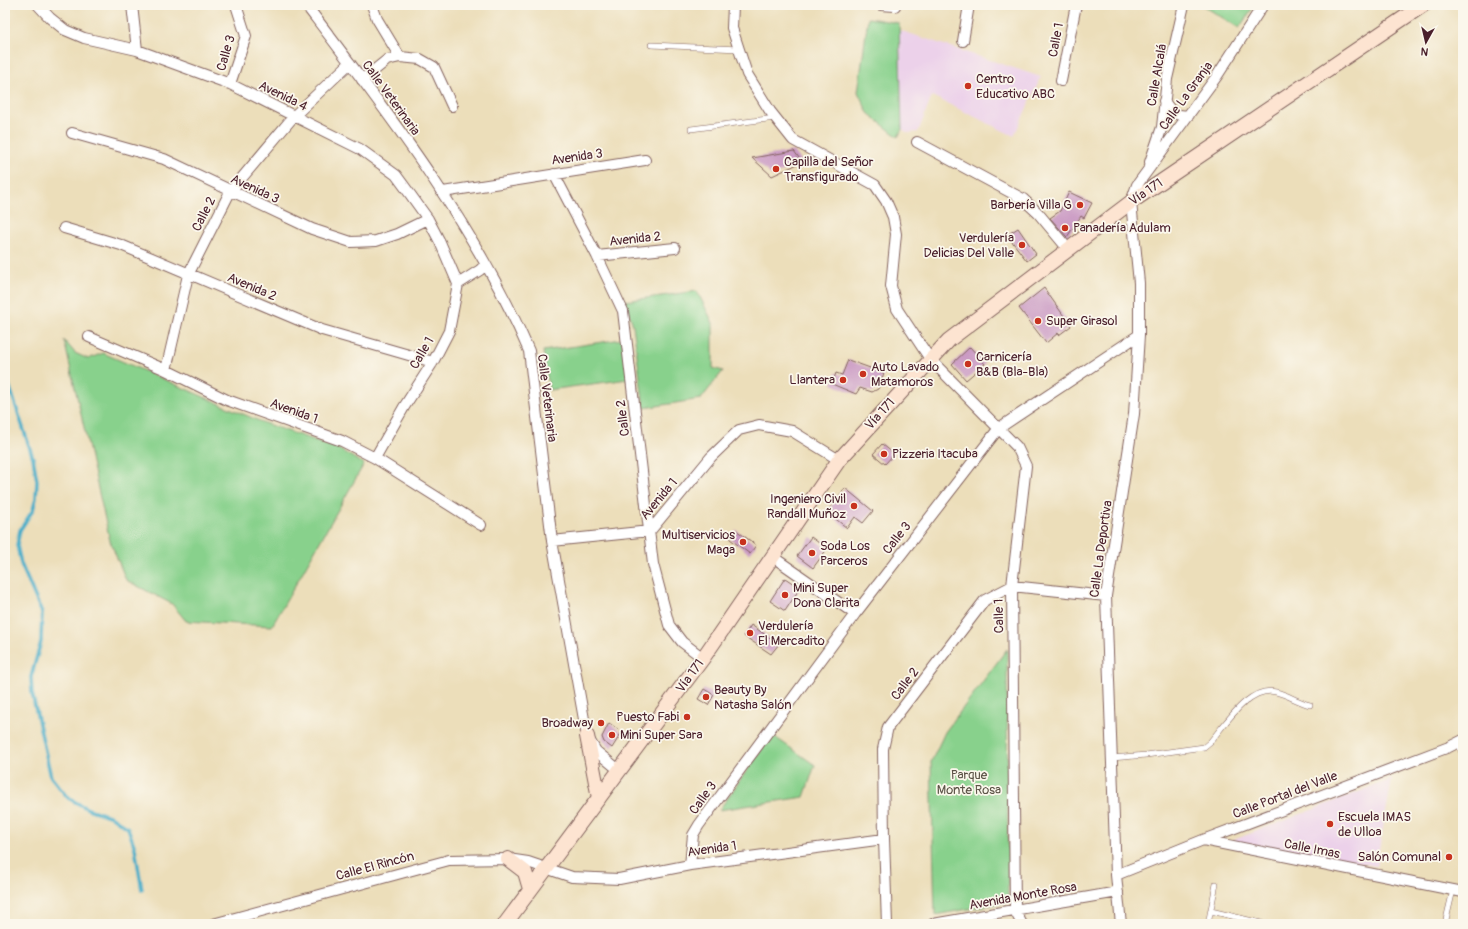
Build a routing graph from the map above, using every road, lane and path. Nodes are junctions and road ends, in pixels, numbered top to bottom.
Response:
1 (38, 5) edge
2 (132, 5) edge
3 (236, 5) edge
4 (306, 5) edge
5 (372, 5) edge
6 (733, 5) edge
7 (881, 5) edge
8 (969, 5) edge
9 (1076, 5) edge
10 (1184, 5) edge
11 (1263, 5) edge
12 (1423, 5) edge
13 (894, 6) dead end
14 (963, 41) dead end
15 (651, 45) dead end
16 (739, 49) junction
17 (137, 50) junction
18 (400, 58) junction
19 (350, 63) junction
20 (362, 80) junction
21 (1061, 81) dead end
22 (230, 84) junction
23 (1164, 101) junction
24 (452, 106) dead end
25 (1188, 115) junction
26 (294, 116) junction
27 (776, 118) junction
28 (691, 129) dead end
29 (72, 133) dead end
30 (917, 142) dead end
31 (645, 160) dead end
32 (1147, 171) junction
33 (554, 174) junction
34 (230, 192) junction
35 (443, 192) junction
36 (1131, 202) junction
37 (428, 219) junction
38 (64, 228) dead end
39 (675, 248) dead end
40 (1068, 249) junction
41 (597, 256) junction
42 (485, 265) junction
43 (188, 275) junction
44 (458, 284) junction
45 (1139, 335) junction
46 (89, 337) dead end
47 (930, 359) junction
48 (433, 362) junction
49 (166, 370) junction
50 (999, 428) junction
51 (375, 458) junction
52 (839, 460) junction
53 (481, 525) dead end
54 (650, 531) junction
55 (552, 541) junction
56 (772, 557) junction
57 (1012, 586) junction
58 (1106, 596) junction
59 (855, 614) junction
60 (703, 658) junction
61 (1310, 705) dead end
62 (587, 736) junction
63 (1461, 741) edge
64 (1463, 755) edge
65 (1112, 758) junction
66 (620, 771) junction
67 (598, 798) junction
68 (884, 839) junction
69 (1203, 840) junction
70 (508, 859) junction
71 (690, 865) junction
72 (546, 868) junction
73 (1116, 875) junction
74 (1216, 884) dead end
75 (530, 889) junction
76 (1453, 890) junction
77 (1118, 892) junction
78 (1463, 892) edge
79 (1016, 911) junction
80 (1211, 911) junction
81 (213, 924) edge
82 (505, 924) edge
83 (887, 924) edge
84 (933, 924) edge
85 (1022, 924) edge
86 (1121, 924) edge
87 (1208, 924) edge
88 (1263, 924) edge
89 (1445, 924) edge

1 - 17 street, Avenida 4
2 - 17 street
3 - 22 street, Calle 3
4 - 19 street, Calle Veterinaria
5 - 18 street
6 - 16 street, Calle 1
7 - 13 street
8 - 14 street
9 - 21 street, Calle 1
10 - 23 street, Calle Alcalá
11 - 25 street, Calle La Granja
12 - 36 main road, Vía 171
15 - 16 lane
16 - 27 street, Calle 1
17 - 22 street, Avenida 4
18 - 20 street
18 - 24 street
19 - 20 street, Calle Veterinaria
19 - 26 street, Calle 2
20 - 35 street, Calle Veterinaria
22 - 26 street, Avenida 4
23 - 25 street
23 - 32 street, Calle Alcalá
25 - 32 street, Calle La Granja
26 - 34 street, Calle 2
26 - 37 street, Avenida 4
27 - 28 lane
27 - 47 street, Calle 1
29 - 34 street, Avenida 3
30 - 40 street
31 - 33 street, Avenida 3
32 - 36 street, Calle La Granja
33 - 35 street, Avenida 3
33 - 41 street, Calle 2
34 - 37 street, Avenida 3
34 - 43 street, Calle 2
35 - 42 street, Calle Veterinaria
36 - 40 main road, Vía 171
36 - 45 street, Calle La Deportiva
37 - 44 street, Avenida 4
38 - 43 street, Avenida 2
39 - 41 street, Avenida 2
40 - 47 main road, Vía 171
41 - 54 street, Calle 2
42 - 44 street
42 - 55 street, Calle Veterinaria
43 - 48 street, Avenida 2
43 - 49 street, Calle 2
44 - 48 street, Calle 1
45 - 50 street, Calle 3
45 - 58 street, Calle La Deportiva
46 - 49 street, Avenida 1
47 - 50 street, Calle 1
47 - 52 main road, Vía 171
48 - 51 street, Calle 1
49 - 51 street, Avenida 1
50 - 57 street, Calle 1
50 - 59 street, Calle 3
51 - 53 street, Avenida 1
52 - 54 street, Avenida 1
52 - 56 main road, Vía 171
54 - 55 street, Avenida 1
54 - 60 street, Calle 2
55 - 62 street, Calle Veterinaria
56 - 59 street
56 - 60 main road, Vía 171
57 - 58 street
57 - 68 street, Calle 2
57 - 79 street, Calle 1
58 - 65 street, Calle La Deportiva
59 - 71 street, Calle 3
60 - 66 main road, Vía 171
61 - 65 lane
62 - 66 street, Calle Veterinaria
62 - 67 main road
63 - 64 lane
63 - 69 street, Calle Portal del Valle
65 - 73 street, Calle La Deportiva
66 - 67 main road, Vía 171
67 - 72 main road, Vía 171
68 - 71 street, Avenida 1
68 - 83 street, Calle 2
69 - 73 street, Calle Portal del Valle
69 - 76 street, Calle Imas
70 - 72 street, Calle El Rincón
70 - 75 main road
70 - 81 street, Calle El Rincón
71 - 72 street, Avenida 1
72 - 75 main road, Vía 171
73 - 77 street, Calle La Deportiva
74 - 80 lane
75 - 82 main road, Vía 171
76 - 78 street, Calle Imas
76 - 89 lane
77 - 79 street, Avenida Monte Rosa
77 - 86 street, Calle La Deportiva
79 - 84 street, Avenida Monte Rosa
79 - 85 street
80 - 87 lane
80 - 88 lane

